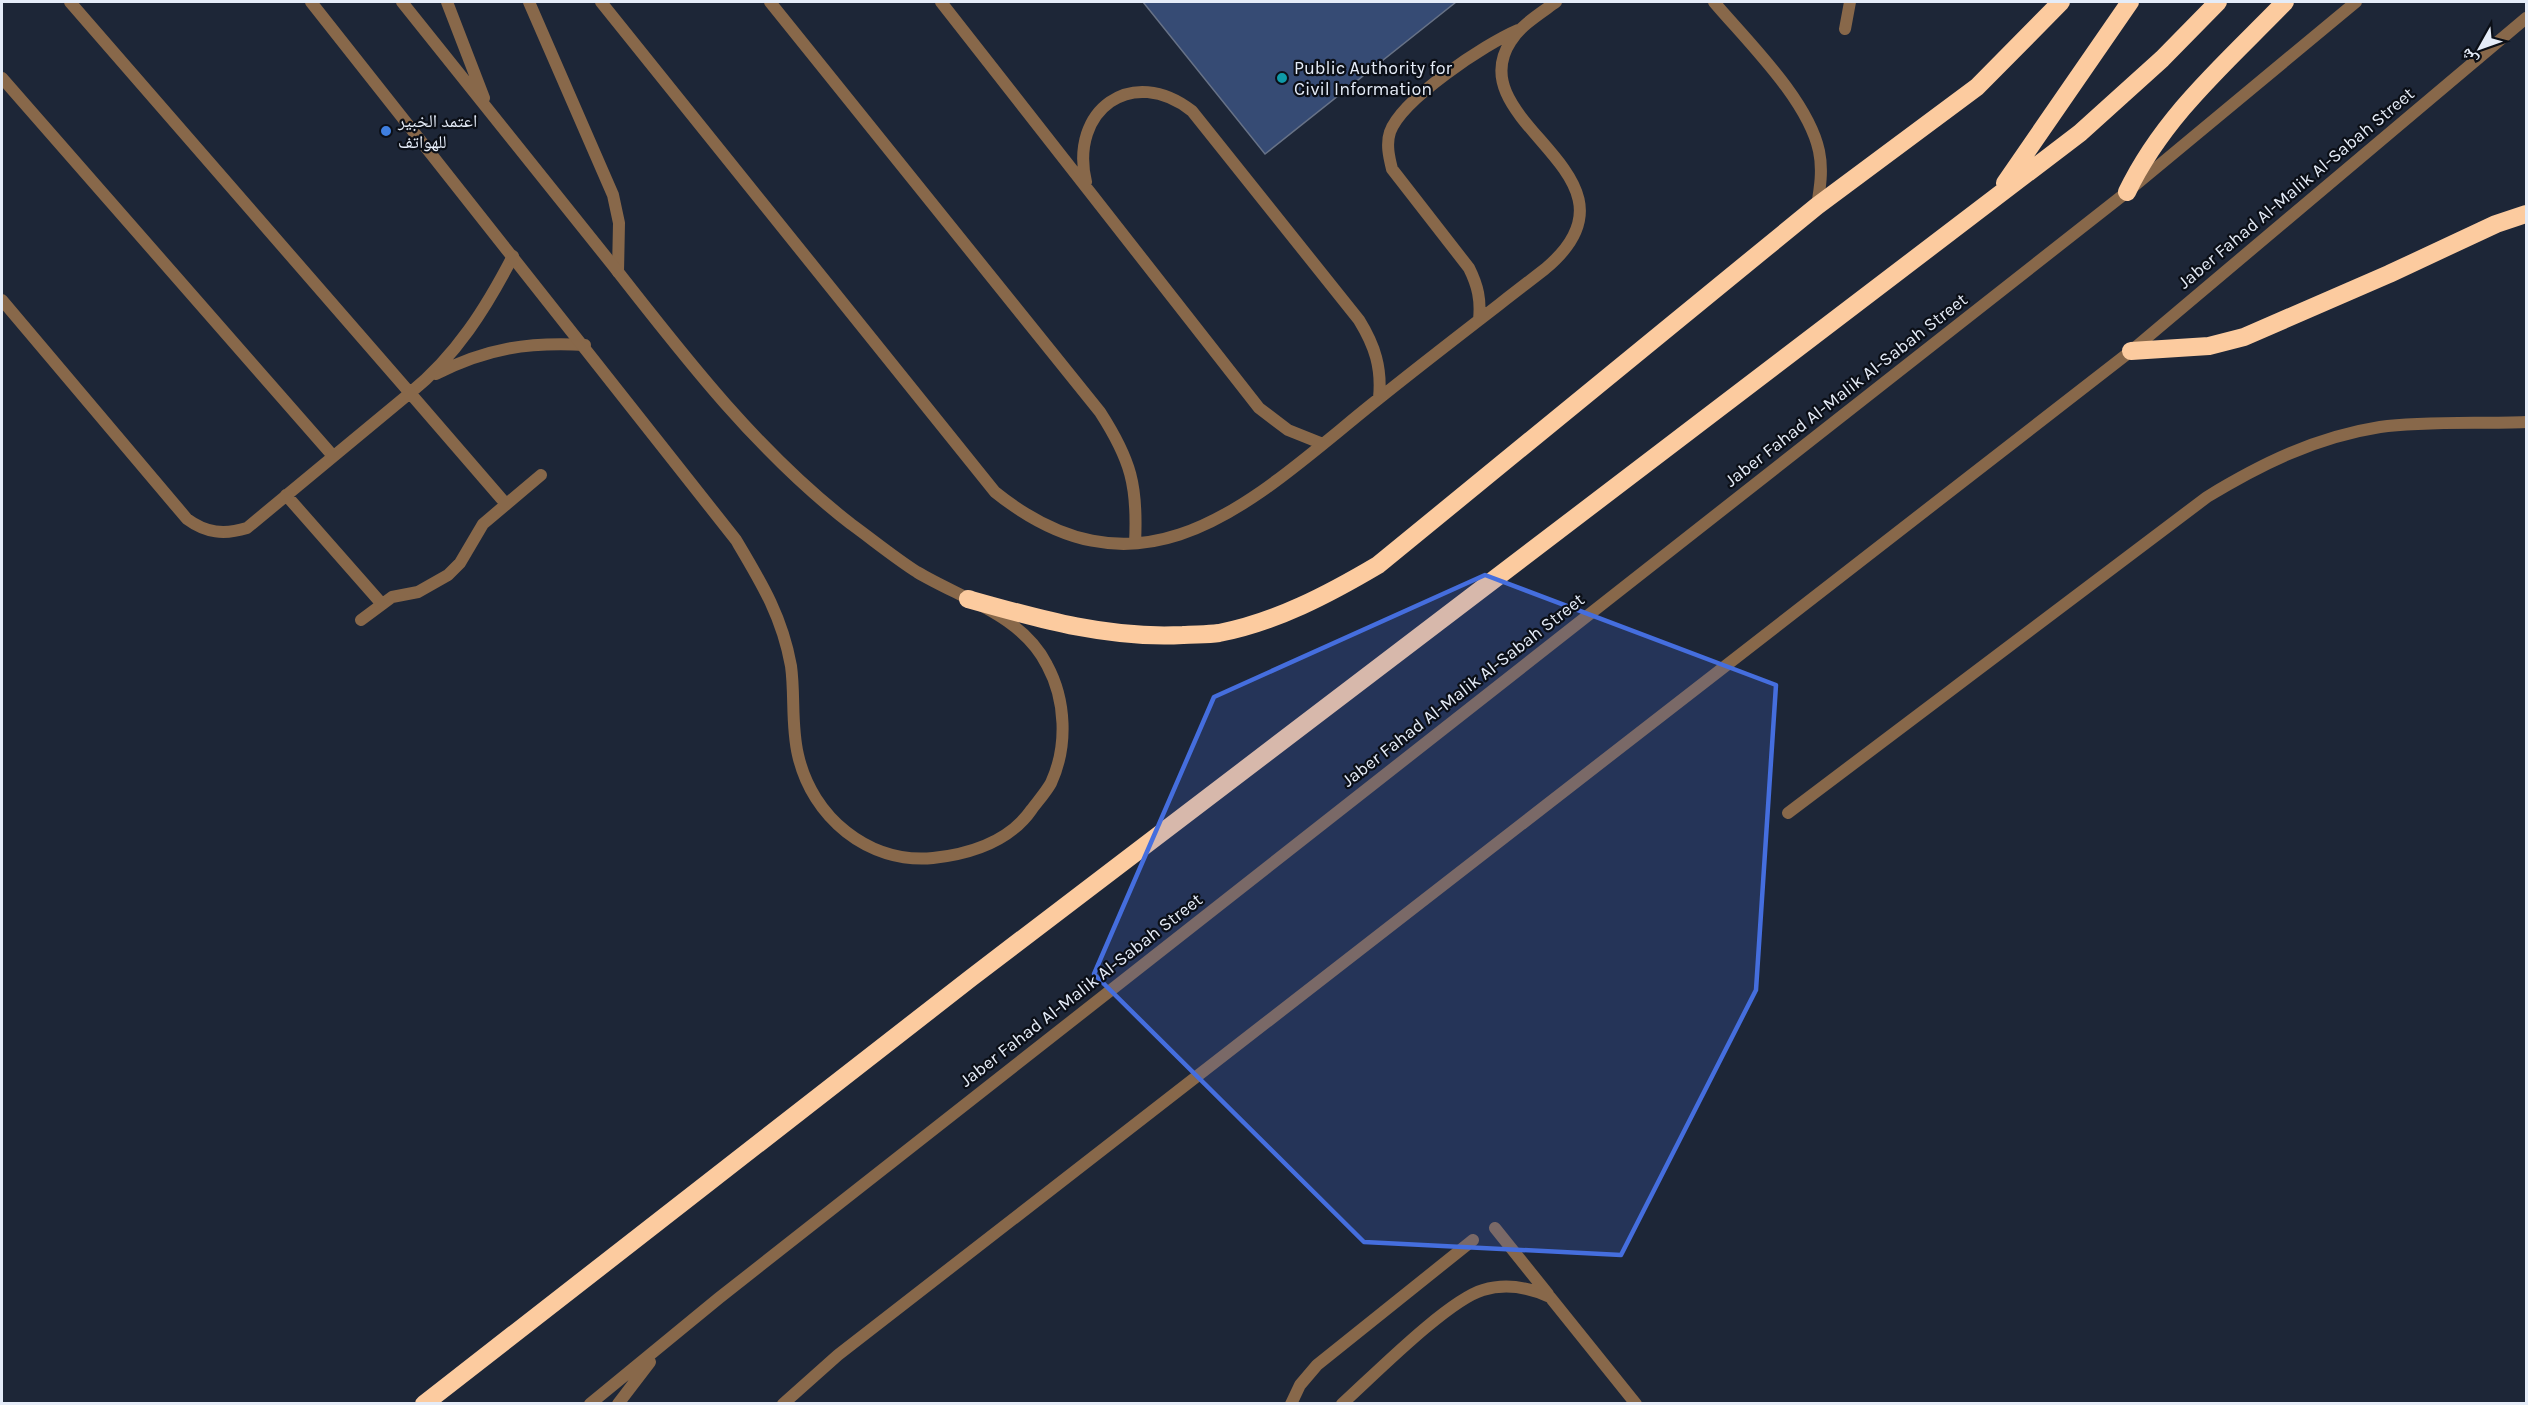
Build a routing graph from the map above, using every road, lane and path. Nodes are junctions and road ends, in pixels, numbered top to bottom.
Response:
1 (70, 2) edge
2 (311, 2) edge
3 (402, 2) edge
4 (447, 2) edge
5 (529, 2) edge
6 (601, 2) edge
7 (770, 2) edge
8 (941, 2) edge
9 (1556, 2) edge
10 (1714, 2) edge
11 (1850, 2) edge
12 (2061, 2) edge
13 (2130, 2) edge
14 (2218, 2) edge
15 (2285, 2) edge
16 (2356, 2) edge
17 (2526, 18) edge
18 (1524, 27) junction
19 (1845, 30) dead end
20 (2, 78) edge
21 (487, 107) junction
22 (1087, 188) junction
23 (2127, 192) junction
24 (1996, 195) junction
25 (1817, 206) junction
26 (2526, 214) edge
27 (513, 256) junction
28 (618, 272) junction
29 (2, 300) edge
30 (1479, 320) junction
31 (585, 345) junction
32 (2131, 351) junction
33 (430, 377) junction
34 (410, 393) junction
35 (1379, 398) junction
36 (2526, 422) edge
37 (1323, 444) junction
38 (333, 456) junction
39 (541, 475) dead end
40 (286, 495) junction
41 (506, 504) junction
42 (1135, 543) junction
43 (968, 599) junction
44 (381, 603) junction
45 (361, 620) dead end
46 (1788, 813) dead end
47 (1495, 1228) dead end
48 (1473, 1240) dead end
49 (1550, 1297) junction
50 (661, 1347) junction
51 (424, 1404) edge
52 (590, 1404) edge
53 (618, 1404) edge
54 (783, 1404) edge
55 (1291, 1404) edge
56 (1342, 1404) edge
57 (1636, 1404) edge

1 - 34 street
2 - 27 street
3 - 21 street
4 - 21 street
5 - 28 street
6 - 42 street
7 - 42 street
8 - 22 street
9 - 18 street
10 - 25 street
11 - 19 street
12 - 25 highway
13 - 24 highway
14 - 24 highway
15 - 23 highway
16 - 23 street, Jaber Fahad Al-Malik Al-Sabah Street
17 - 32 street, Jaber Fahad Al-Malik Al-Sabah Street
18 - 30 street
18 - 30 street
20 - 38 street
21 - 28 street
22 - 35 street
22 - 37 street
23 - 50 street, Jaber Fahad Al-Malik Al-Sabah Street
24 - 51 highway
25 - 43 highway
26 - 32 highway
27 - 31 street
27 - 33 street
28 - 43 street
29 - 40 street
30 - 35 street
31 - 33 street
31 - 43 street
32 - 54 street, Jaber Fahad Al-Malik Al-Sabah Street
33 - 34 street
34 - 38 street
34 - 41 street
35 - 37 street
36 - 46 street
37 - 42 street
38 - 40 street
39 - 41 street
40 - 44 street
41 - 44 street
44 - 45 street
47 - 49 street
48 - 55 street
49 - 56 street
49 - 57 street
50 - 52 street, Jaber Fahad Al-Malik Al-Sabah Street
50 - 53 street

